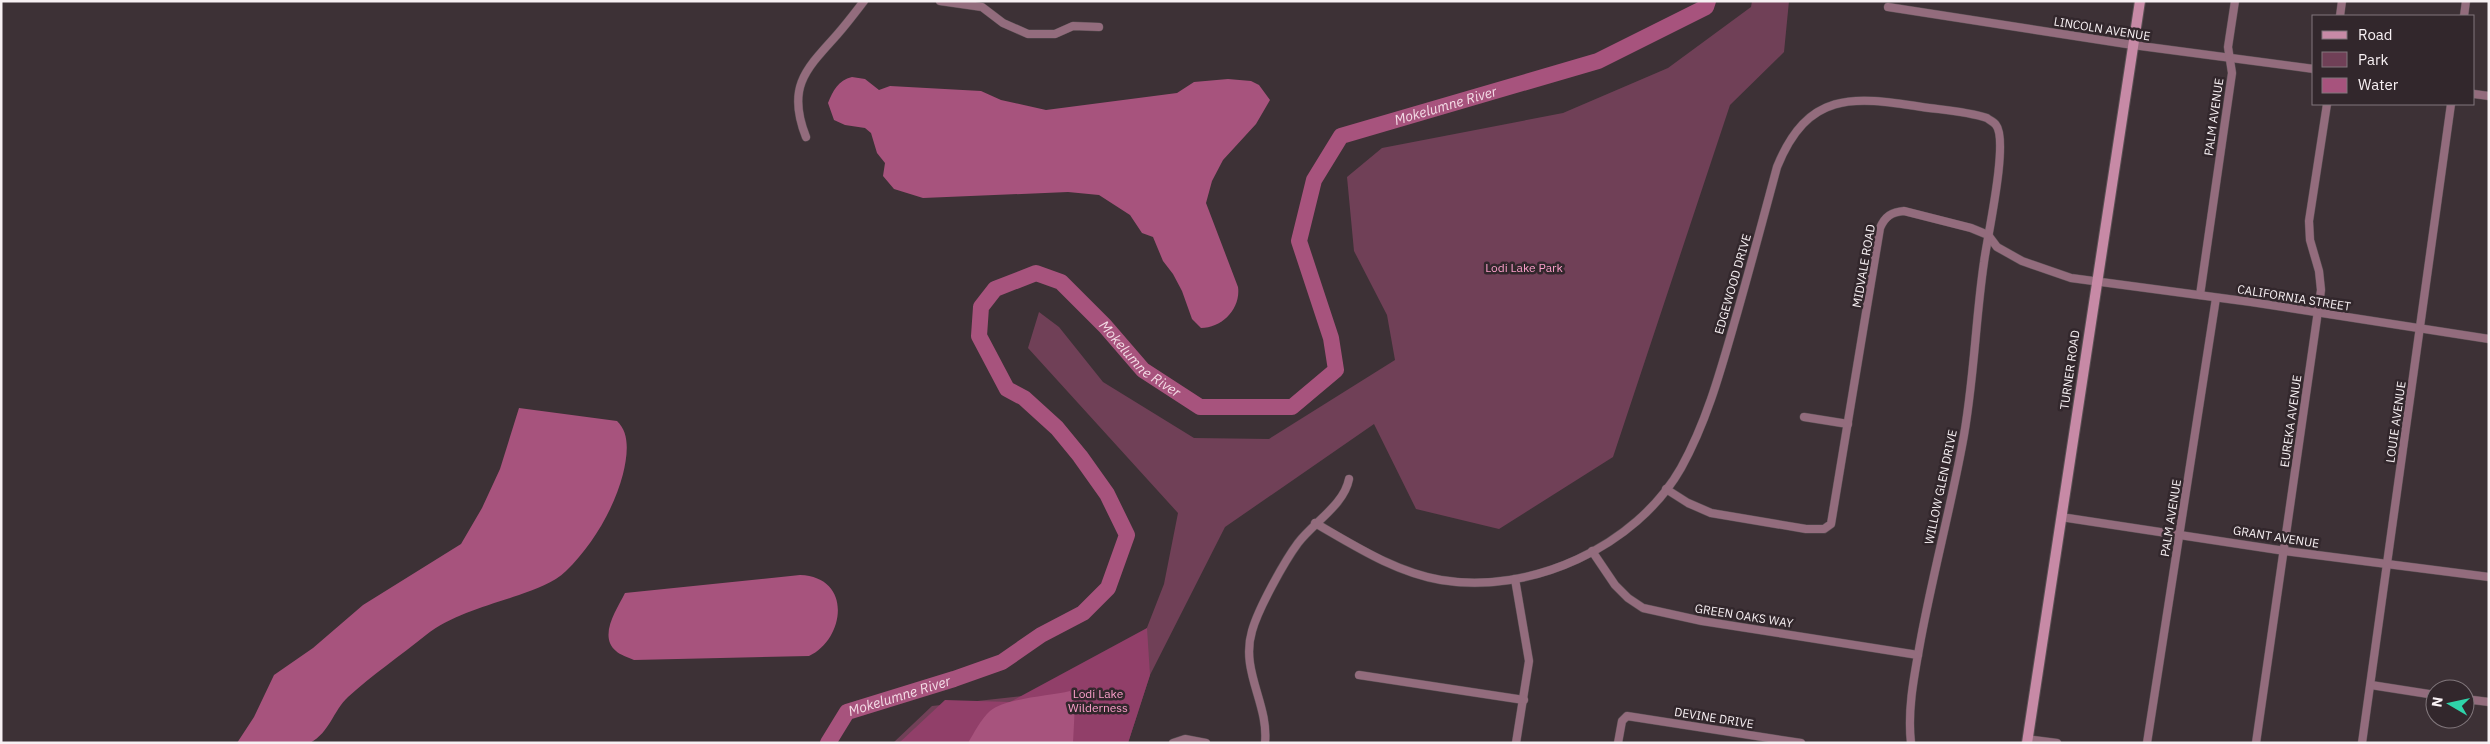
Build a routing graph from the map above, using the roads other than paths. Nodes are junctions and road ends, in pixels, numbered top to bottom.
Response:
1 (864, 1) edge
2 (940, 1) edge
3 (2140, 1) edge
4 (2235, 1) edge
5 (2342, 1) edge
6 (2466, 1) edge
7 (1888, 7) dead end
8 (2340, 15) edge
9 (2464, 15) edge
10 (1099, 27) dead end
11 (2133, 45) junction
12 (2230, 59) junction
13 (2312, 69) edge
14 (2475, 94) edge
15 (2489, 96) edge
16 (2327, 105) edge
17 (2452, 105) edge
18 (806, 137) dead end
19 (1988, 235) junction
20 (2096, 281) junction
21 (2200, 295) junction
22 (2216, 298) junction
23 (2317, 313) junction
24 (2420, 328) junction
25 (2489, 339) edge
26 (1804, 417) dead end
27 (1848, 424) junction
28 (1349, 479) dead end
29 (1666, 489) junction
30 (2061, 517) junction
31 (1315, 522) junction
32 (2180, 534) junction
33 (2285, 550) junction
34 (1592, 551) junction
35 (2386, 564) junction
36 (2489, 578) edge
37 (1515, 579) junction
38 (1918, 655) junction
39 (1359, 675) dead end
40 (2370, 685) junction
41 (2425, 693) edge
42 (1524, 700) junction
43 (2475, 700) edge
44 (2489, 702) edge
45 (2027, 741) edge
46 (1174, 743) edge
47 (1206, 743) edge
48 (1265, 743) edge
49 (1516, 743) edge
50 (1618, 743) edge
51 (1801, 743) edge
52 (1911, 743) edge
53 (2057, 743) edge
54 (2147, 743) edge
55 (2256, 743) edge
56 (2362, 743) edge

1 - 18 street
2 - 10 street
3 - 11 main road, TURNER ROAD
4 - 12 street, PALM AVENUE
5 - 8 street
6 - 9 street
7 - 11 street, LINCOLN AVENUE
11 - 12 street, LINCOLN AVENUE
11 - 20 main road, TURNER ROAD
12 - 13 street, LINCOLN AVENUE
12 - 21 street, PALM AVENUE
14 - 15 street
16 - 23 street, EUREKA AVENUE
17 - 24 street, LOUIE AVENUE
19 - 20 street
19 - 27 street, MIDVALE ROAD
19 - 29 street, EDGEWOOD DRIVE
19 - 38 street, WILLOW GLEN DRIVE
20 - 21 street, CALIFORNIA STREET
20 - 30 main road, TURNER ROAD
21 - 22 street, CALIFORNIA STREET
22 - 23 street, CALIFORNIA STREET
22 - 32 street, PALM AVENUE
23 - 24 street, CALIFORNIA STREET
23 - 33 street, EUREKA AVENUE
24 - 25 street, CALIFORNIA STREET
24 - 35 street, LOUIE AVENUE
26 - 27 street
27 - 29 street, MIDVALE ROAD
28 - 31 street
29 - 34 street, EDGEWOOD DRIVE
30 - 32 street, GRANT AVENUE
30 - 45 main road, TURNER ROAD
31 - 37 street, EDGEWOOD DRIVE
31 - 48 street
32 - 33 street, GRANT AVENUE
32 - 54 street, PALM AVENUE
33 - 35 street, GRANT AVENUE
33 - 55 street, EUREKA AVENUE
34 - 37 street, EDGEWOOD DRIVE
34 - 38 street, GREEN OAKS WAY
35 - 36 street, GRANT AVENUE
35 - 40 street, LOUIE AVENUE
37 - 42 street
38 - 52 street, WILLOW GLEN DRIVE
39 - 42 street
40 - 41 street
40 - 56 street, LOUIE AVENUE
42 - 49 street
43 - 44 street
45 - 53 street
46 - 47 street
50 - 51 street, DEVINE DRIVE

